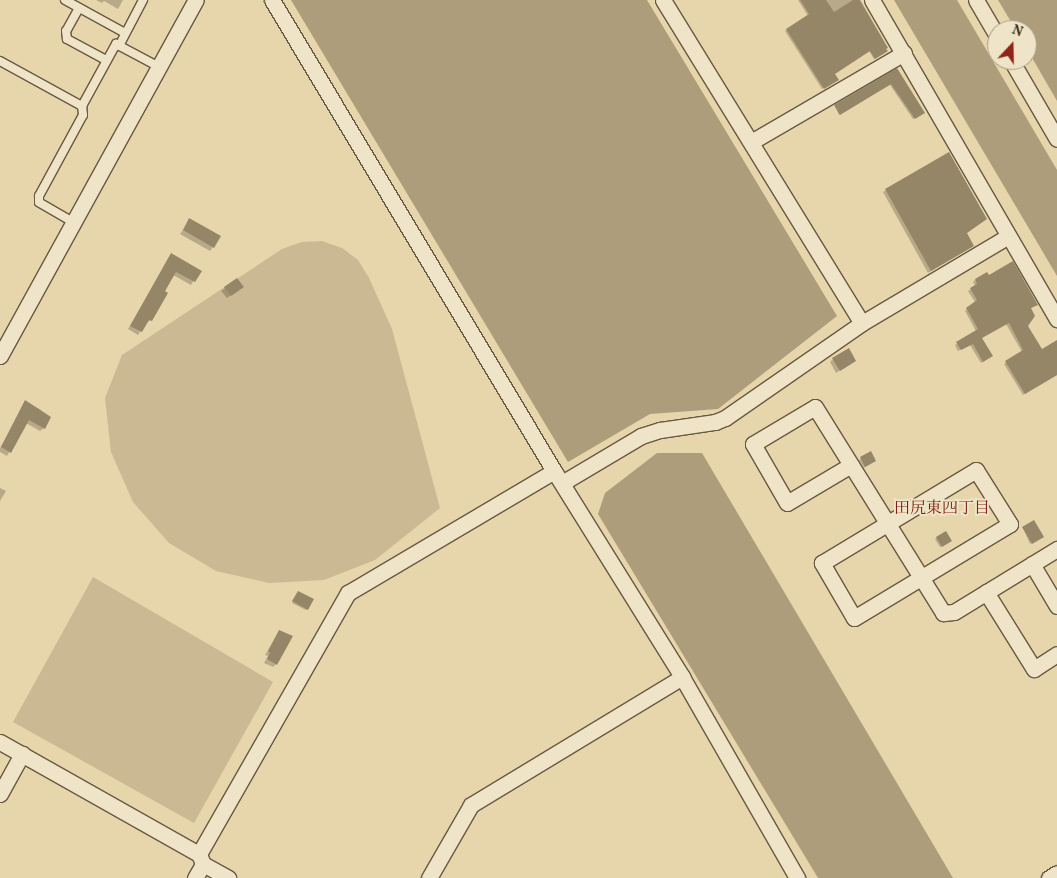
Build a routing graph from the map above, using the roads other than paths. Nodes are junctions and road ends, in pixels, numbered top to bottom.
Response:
1 (65, 0) edge
2 (143, 0) edge
3 (196, 0) edge
4 (272, 0) edge
5 (663, 0) edge
6 (872, 0) edge
7 (976, 0) edge
8 (79, 8) junction
9 (988, 20) edge
10 (125, 33) junction
11 (119, 46) junction
12 (904, 54) junction
13 (106, 60) junction
14 (0, 61) edge
15 (159, 67) junction
16 (1017, 70) edge
17 (82, 106) junction
18 (1057, 138) edge
19 (751, 142) junction
20 (73, 222) junction
21 (1008, 237) junction
22 (1057, 320) edge
23 (862, 324) junction
24 (0, 356) edge
25 (851, 465) junction
26 (558, 477) junction
27 (887, 524) junction
28 (1057, 549) edge
29 (1032, 564) junction
30 (922, 579) junction
31 (986, 592) junction
32 (1057, 606) edge
33 (1057, 654) edge
34 (682, 677) junction
35 (0, 742) edge
36 (22, 754) junction
37 (0, 794) edge
38 (201, 859) junction
39 (1057, 873) edge
40 (195, 878) edge
41 (228, 878) edge
42 (429, 878) edge
43 (797, 878) edge
44 (1049, 878) edge

1 - 8 lane
2 - 10 lane
3 - 15 street
4 - 26 street
5 - 19 street
6 - 12 street
7 - 9 street
8 - 10 lane
8 - 13 lane
10 - 11 lane
11 - 13 lane
11 - 15 lane
12 - 19 street
12 - 21 street
13 - 17 lane
14 - 17 lane
15 - 20 street
16 - 18 street
17 - 20 lane
19 - 23 street
20 - 24 street
21 - 22 street
21 - 23 street
23 - 26 street
25 - 25 street
25 - 27 street
26 - 34 street
26 - 38 street
27 - 30 street
27 - 30 street
27 - 30 street
28 - 29 street
29 - 31 street
29 - 32 street
30 - 31 street
31 - 33 street
34 - 42 street
34 - 43 street
35 - 36 street
36 - 37 street
36 - 38 street
38 - 40 street
38 - 41 street
39 - 44 street

